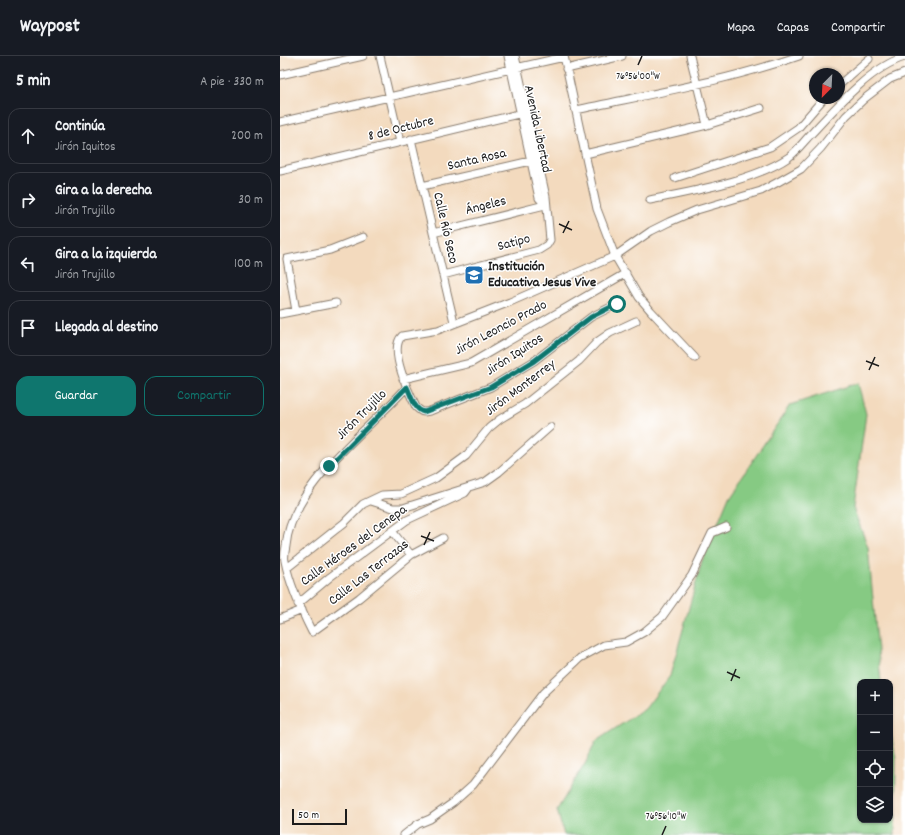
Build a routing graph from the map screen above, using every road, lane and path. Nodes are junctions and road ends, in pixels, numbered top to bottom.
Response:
1 (363, 56) edge
2 (380, 56) edge
3 (508, 56) edge
4 (515, 56) edge
5 (564, 56) edge
6 (622, 56) edge
7 (690, 56) edge
8 (799, 56) edge
9 (867, 58) edge
10 (905, 58) edge
11 (514, 68) junction
12 (879, 68) junction
13 (566, 69) junction
14 (905, 74) edge
15 (280, 75) edge
16 (845, 79) edge
17 (697, 84) junction
18 (390, 96) junction
19 (819, 104) edge
20 (761, 108) dead end
21 (576, 110) junction
22 (524, 112) junction
23 (280, 122) edge
24 (707, 125) junction
25 (411, 139) junction
26 (400, 142) junction
27 (585, 154) junction
28 (534, 161) junction
29 (280, 171) edge
30 (675, 178) dead end
31 (422, 186) junction
32 (650, 200) dead end
33 (545, 205) junction
34 (433, 233) junction
35 (363, 238) dead end
36 (545, 247) joint
37 (615, 256) junction
38 (626, 273) junction
39 (443, 275) junction
40 (336, 303) dead end
41 (617, 304) dead end
42 (296, 311) junction
43 (280, 314) edge
44 (636, 321) dead end
45 (454, 322) junction
46 (695, 358) dead end
47 (403, 379) junction
48 (407, 387) junction
49 (420, 411) joint
50 (550, 427) dead end
51 (468, 489) junction
52 (371, 500) junction
53 (726, 527) dead end
54 (392, 531) junction
55 (443, 538) dead end
56 (411, 555) junction
57 (287, 568) junction
58 (300, 607) junction
59 (280, 619) edge
60 (312, 632) joint
61 (404, 835) edge

1 - 15 street
2 - 18 street
3 - 11 street, Avenida Libertad
4 - 11 street, Avenida Libertad
5 - 11 street
5 - 13 street
6 - 13 street
7 - 17 street
8 - 17 street
9 - 12 street
9 - 16 street
10 - 12 street
11 - 18 street
11 - 22 street, Avenida Libertad
12 - 32 street
13 - 21 street
14 - 37 street
17 - 21 street
17 - 24 street
18 - 23 street
18 - 26 street
19 - 30 street
20 - 24 street
21 - 27 street
22 - 25 street, 8 de Octubre
22 - 28 street, Avenida Libertad
24 - 27 street
25 - 26 street, 8 de Octubre
25 - 31 street, Calle Río Seco
26 - 29 street, 8 de Octubre
27 - 37 street
28 - 31 street, Santa Rosa
28 - 33 street, Avenida Libertad
31 - 34 street, Calle Río Seco
33 - 34 street, Ángeles
33 - 36 street, Avenida Libertad
34 - 39 street, Calle Río Seco
35 - 42 street
36 - 39 street, Satipo
37 - 38 street
37 - 45 street
38 - 46 street
38 - 47 street, Jirón Leoncio Prado
39 - 45 street, Calle Río Seco
40 - 42 street
41 - 49 street, Jirón Iquitos
42 - 43 street
44 - 52 street, Jirón Monterrey
45 - 47 street, Jirón Trujillo
47 - 48 street, Jirón Trujillo
48 - 49 street, Jirón Trujillo
48 - 57 street, Jirón Trujillo
50 - 51 street, Calle Héroes del Cenepa
51 - 52 street, Calle Héroes del Cenepa
51 - 54 street, Calle Héroes del Cenepa
52 - 57 street, Jirón Monterrey
53 - 61 street
54 - 56 street
54 - 58 street, Calle Héroes del Cenepa
55 - 56 street, Calle Las Terrazas
56 - 60 street, Calle Las Terrazas
57 - 58 street, Jirón Trujillo
58 - 59 street, Calle Héroes del Cenepa
58 - 60 street, Jirón Trujillo

